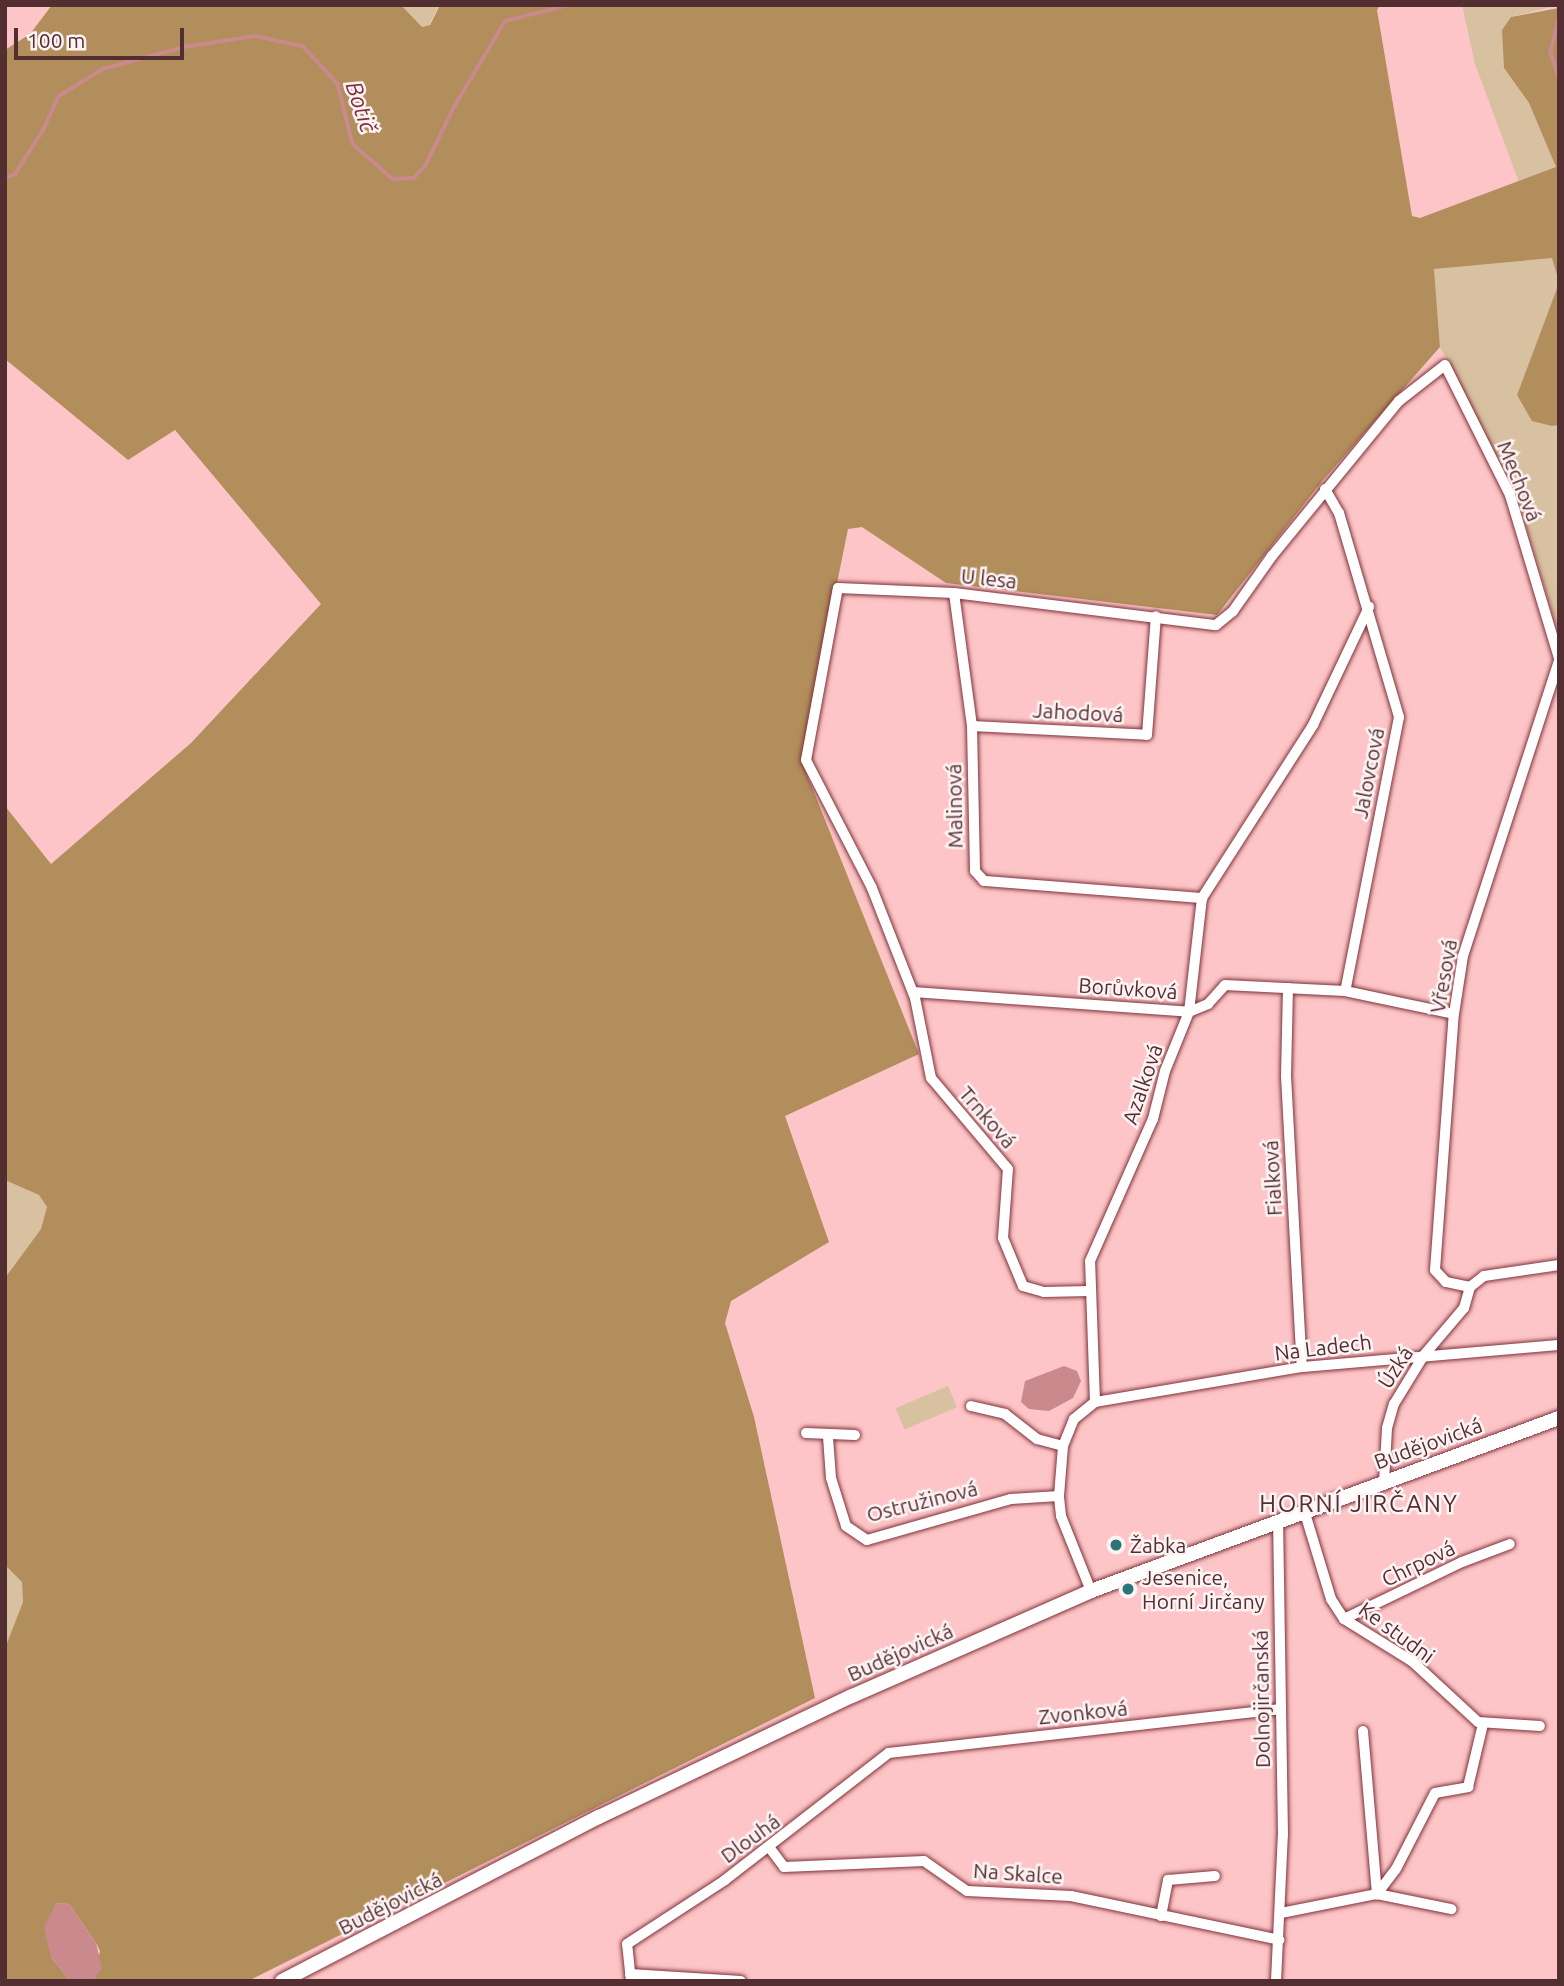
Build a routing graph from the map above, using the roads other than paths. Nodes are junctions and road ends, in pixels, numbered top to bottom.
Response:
1 (1445, 365) joint
2 (1325, 489) junction
3 (954, 593) junction
4 (1369, 607) junction
5 (1156, 616) junction
6 (1559, 659) edge
7 (972, 726) junction
8 (1202, 898) junction
9 (1288, 988) junction
10 (1345, 990) junction
11 (913, 992) junction
12 (1189, 1012) junction
13 (1454, 1014) junction
14 (1559, 1265) edge
15 (1471, 1287) junction
16 (1089, 1291) junction
17 (1559, 1345) edge
18 (1424, 1355) junction
19 (1302, 1367) junction
20 (1094, 1402) junction
21 (971, 1406) dead end
22 (1559, 1418) edge
23 (806, 1433) dead end
24 (855, 1435) dead end
25 (828, 1437) junction
26 (1063, 1446) junction
27 (1384, 1482) junction
28 (1059, 1496) junction
29 (1304, 1510) junction
30 (1278, 1521) junction
31 (1510, 1544) dead end
32 (1091, 1591) junction
33 (1344, 1619) junction
34 (1280, 1709) junction
35 (1483, 1724) junction
36 (1541, 1726) dead end
37 (1363, 1731) dead end
38 (889, 1753) joint
39 (769, 1847) junction
40 (1215, 1876) dead end
41 (1377, 1894) junction
42 (1451, 1909) dead end
43 (1281, 1913) junction
44 (1161, 1916) junction
45 (1279, 1940) junction
46 (631, 1978) edge
47 (282, 1981) edge
48 (741, 1981) edge
49 (1276, 1981) edge

1 - 2 street, U lesa
1 - 6 street, Mechová
2 - 4 street, Jalovcová
2 - 5 street, U lesa
3 - 5 street, U lesa
3 - 7 street, Malinová
3 - 11 street, U lesa
4 - 8 street, Azalková
4 - 10 street, Jalovcová
5 - 7 street, Jahodová
6 - 13 street, Vřesová
7 - 8 street, Malinová
8 - 12 street, Azalková
9 - 10 street, Borůvková
9 - 12 street, Borůvková
9 - 19 street, Fialková
10 - 13 street, Borůvková
11 - 12 street, Borůvková
11 - 16 street, Trnková
12 - 16 street, Azalková
13 - 15 street, Vřesová
14 - 15 street
15 - 18 street, Úzká
16 - 20 street, Azalková
17 - 18 street, Na Ladech
18 - 19 street, Na Ladech
18 - 27 street, Úzká
19 - 20 street, Na Ladech
20 - 26 street
21 - 26 street
22 - 27 main road, Budějovická
23 - 25 street
24 - 25 street
25 - 28 street, Ostružinová
26 - 28 street
27 - 29 main road, Budějovická
28 - 32 street
29 - 30 main road, Budějovická
29 - 33 street, Ke studni
30 - 32 main road, Budějovická
30 - 34 street, Dolnojirčanská
31 - 33 street, Chrpová
32 - 47 main road, Budějovická
33 - 35 street, Ke studni
34 - 38 street, Zvonková
34 - 43 street, Dolnojirčanská
35 - 36 street
35 - 41 street
37 - 41 street
38 - 39 street, Dlouhá
39 - 44 street, Na Skalce
39 - 46 street, Dlouhá
40 - 44 street
41 - 42 street
41 - 43 street
43 - 45 street, Dolnojirčanská
44 - 45 street, Na Skalce
45 - 49 street, Dolnojirčanská
46 - 48 street

